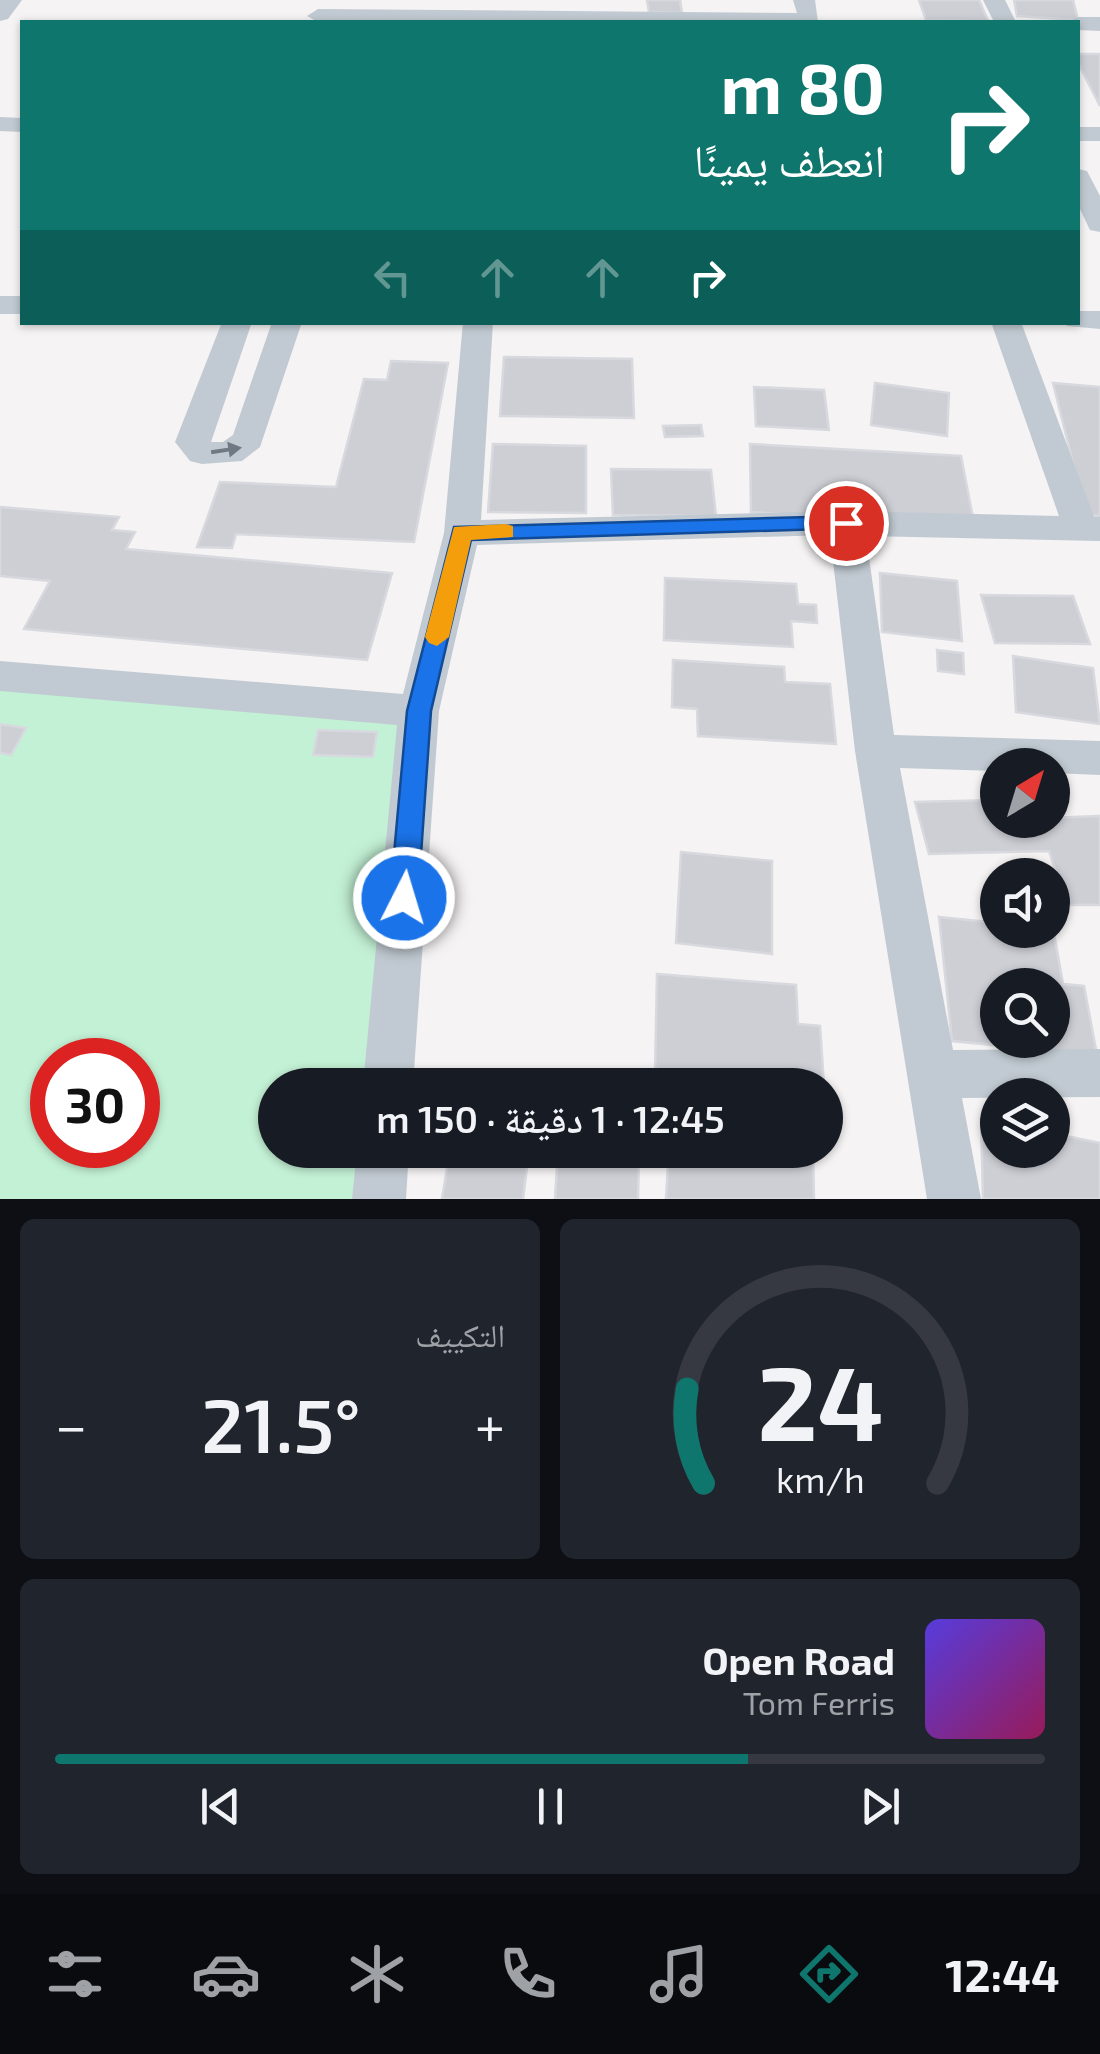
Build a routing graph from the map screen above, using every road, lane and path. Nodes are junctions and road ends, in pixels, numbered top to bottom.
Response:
1 (11, 0) edge
2 (320, 13) edge
3 (0, 14) edge
4 (624, 14) edge
5 (808, 14) edge
6 (1080, 181) edge
7 (1100, 224) edge
8 (236, 325) edge
9 (286, 325) edge
10 (478, 325) edge
11 (1007, 325) edge
12 (209, 397) junction
13 (262, 399) junction
14 (846, 523) junction
15 (1090, 529) edge
16 (462, 532) junction
17 (0, 676) edge
18 (419, 711) junction
19 (876, 751) junction
20 (1100, 758) edge
21 (389, 1068) edge
22 (931, 1074) junction
23 (1100, 1074) edge
24 (382, 1168) edge
25 (379, 1199) edge
26 (954, 1199) edge

1 - 3 street
2 - 4 street
4 - 5 street
6 - 7 street
8 - 12 street
9 - 13 street
10 - 16 street
11 - 15 street
12 - 13 street
12 -> 13 street
14 - 15 street
14 - 16 street
14 - 19 street
16 - 18 street
17 - 18 street
18 - 21 street
19 - 20 street
19 - 22 street
22 - 23 street
22 - 26 street
24 - 25 street

